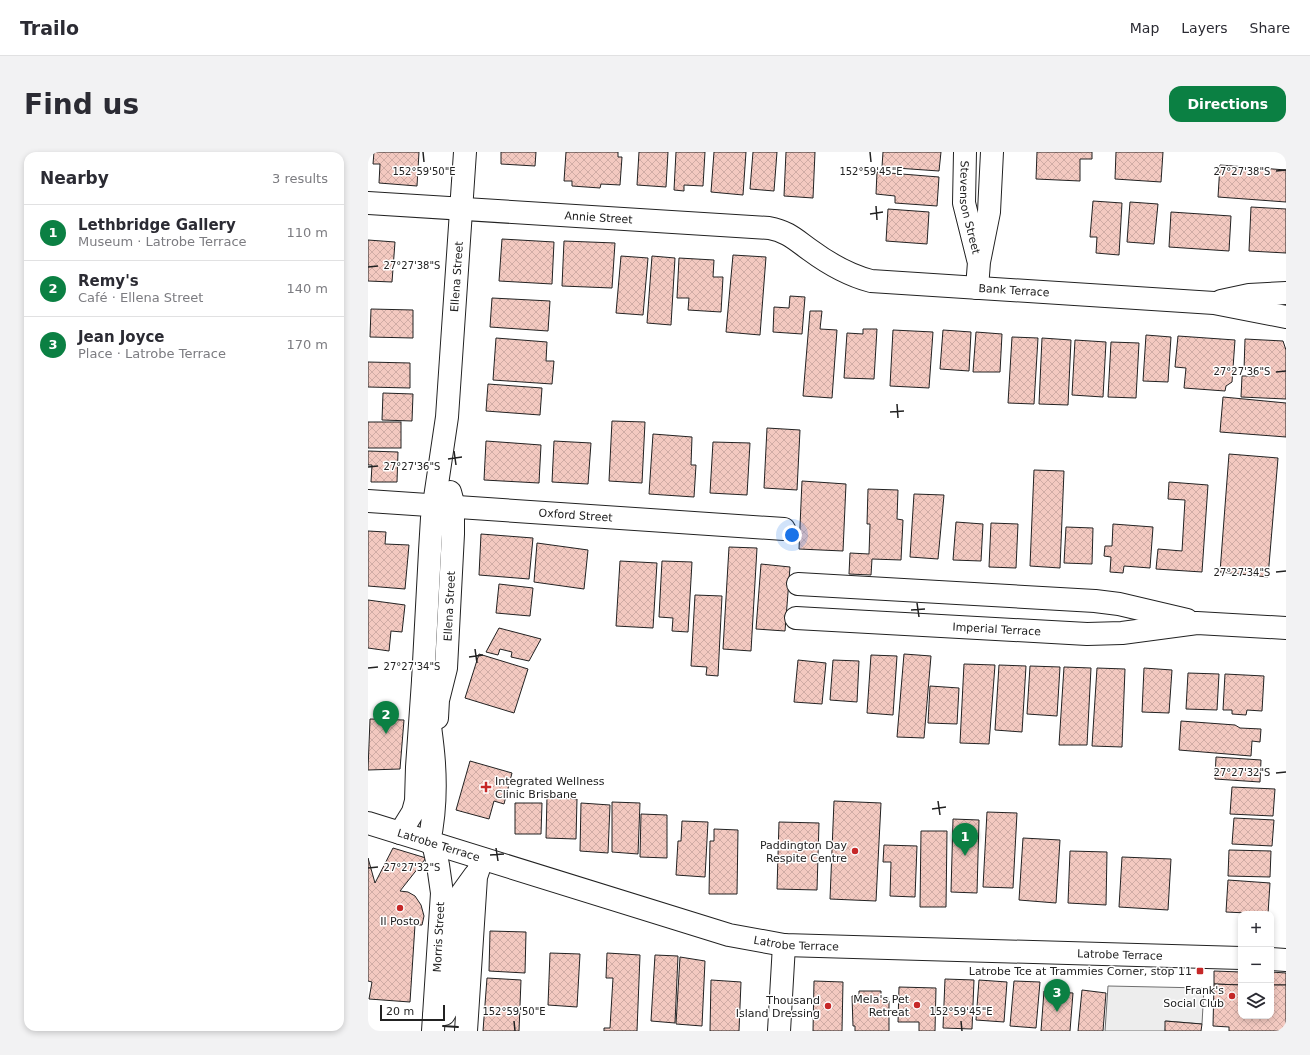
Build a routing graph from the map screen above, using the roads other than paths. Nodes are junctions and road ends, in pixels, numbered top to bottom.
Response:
1 (465, 152) edge
2 (964, 152) edge
3 (992, 152) edge
4 (368, 203) edge
5 (462, 208) junction
6 (821, 257) joint
7 (979, 262) junction
8 (978, 288) junction
9 (1286, 293) edge
10 (1214, 303) junction
11 (1286, 317) edge
12 (368, 501) edge
13 (443, 506) junction
14 (784, 529) dead end
15 (798, 584) dead end
16 (796, 618) dead end
17 (1197, 623) junction
18 (1286, 628) edge
19 (423, 681) junction
20 (435, 763) junction
21 (368, 823) edge
22 (400, 833) junction
23 (431, 842) junction
24 (479, 866) junction
25 (784, 945) junction
26 (1238, 958) edge
27 (434, 1024) edge
28 (466, 1031) edge
29 (779, 1031) edge

1 - 5 street, Ellena Street
2 - 7 street, Stevenson Street
3 - 7 street, Stevenson Street
4 - 5 street, Annie Street
5 - 6 street, Annie Street
5 - 13 street, Ellena Street
6 - 8 street, Bank Terrace
7 - 8 street, Stevenson Street
8 - 10 street, Bank Terrace
9 - 10 street, Bank Terrace
10 - 11 street, Bank Terrace
12 - 13 street, Oxford Street
13 - 14 street, Oxford Street
13 - 19 street, Ellena Street
13 - 20 street, Ellena Street
15 - 17 street, Imperial Terrace
16 - 17 street, Imperial Terrace
17 - 18 street, Imperial Terrace
19 - 20 street, Ellena Street
19 - 22 street, Ellena Street
20 - 23 street, Ellena Street
21 - 22 street, Latrobe Terrace
22 - 23 street, Latrobe Terrace
23 - 24 street, Latrobe Terrace
23 - 27 street, Morris Street
24 - 25 street, Latrobe Terrace
24 - 27 street
24 - 28 street
25 - 26 street, Latrobe Terrace
25 - 29 street

